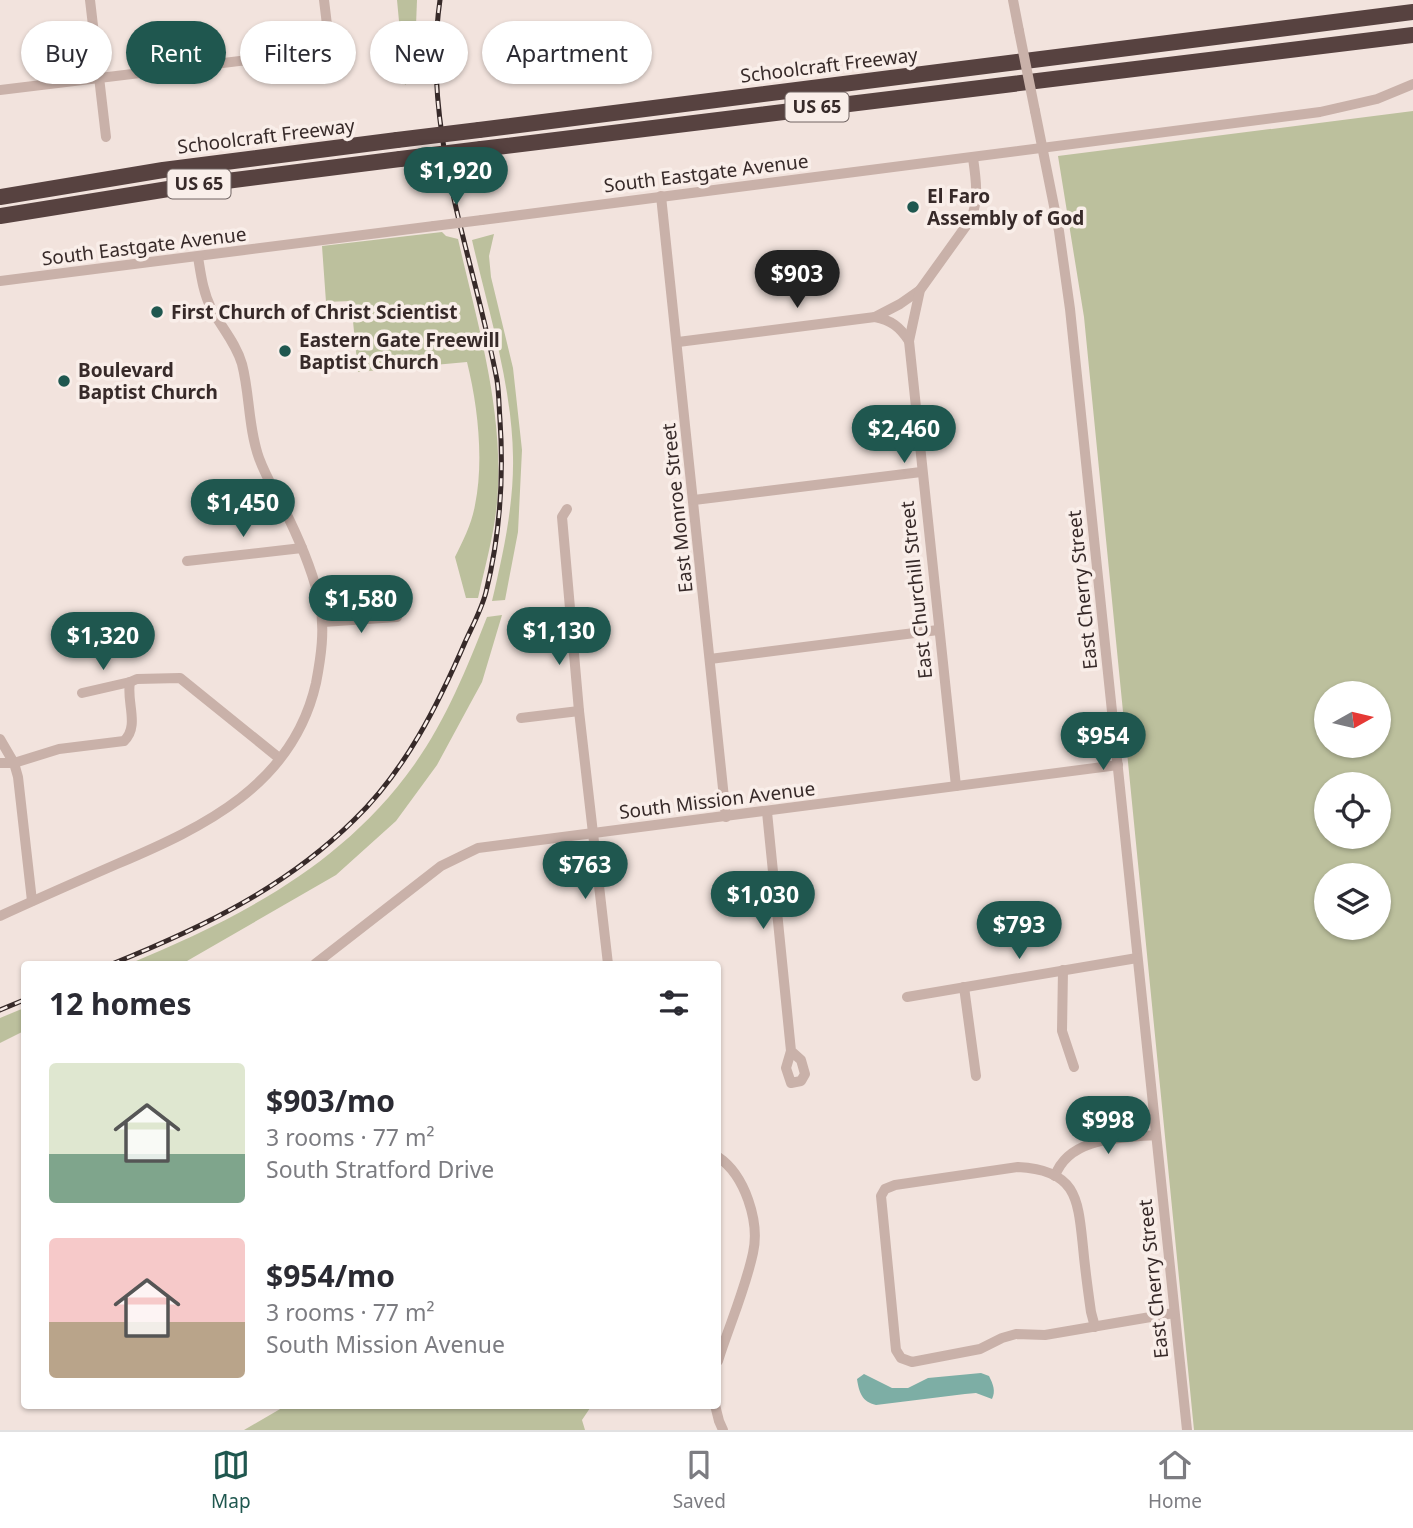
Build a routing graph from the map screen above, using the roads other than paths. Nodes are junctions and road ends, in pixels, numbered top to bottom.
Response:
1 (90, 0) edge
2 (324, 0) edge
3 (1013, 0) edge
4 (1413, 12) edge
5 (92, 21) edge
6 (1413, 35) edge
7 (112, 76) edge
8 (49, 84) edge
9 (99, 84) edge
10 (1413, 84) edge
11 (0, 90) edge
12 (106, 137) dead end
13 (1042, 149) junction
14 (973, 158) junction
15 (661, 196) junction
16 (0, 197) edge
17 (0, 216) edge
18 (198, 257) junction
19 (0, 281) edge
20 (920, 290) junction
21 (875, 317) junction
22 (909, 341) junction
23 (678, 342) junction
24 (921, 472) junction
25 (694, 500) junction
26 (567, 509) dead end
27 (302, 548) junction
28 (187, 561) dead end
29 (397, 617) dead end
30 (323, 622) junction
31 (938, 630) junction
32 (710, 659) junction
33 (131, 682) junction
34 (82, 693) dead end
35 (579, 711) junction
36 (521, 718) dead end
37 (0, 739) edge
38 (279, 758) junction
39 (0, 764) edge
40 (14, 764) junction
41 (1118, 765) junction
42 (956, 786) junction
43 (767, 812) junction
44 (726, 817) junction
45 (592, 834) junction
46 (32, 901) junction
47 (0, 916) edge
48 (1137, 958) junction
49 (319, 961) edge
50 (608, 961) edge
51 (1063, 970) junction
52 (964, 987) junction
53 (907, 997) dead end
54 (791, 1051) dead end
55 (1074, 1067) dead end
56 (976, 1076) dead end
57 (1155, 1135) junction
58 (721, 1160) edge
59 (1055, 1176) junction
60 (1174, 1313) junction
61 (1095, 1327) junction
62 (721, 1352) edge
63 (716, 1409) edge
64 (723, 1430) edge
65 (1187, 1430) edge

1 - 5 street
2 - 7 street
3 - 13 street, East Cherry Street, bridge
4 - 16 highway, Schoolcraft Freeway / US 65, bridge
6 - 17 highway, Schoolcraft Freeway / US 65, bridge
8 - 11 street
9 - 12 street
10 - 13 street, South Eastgate Avenue
13 - 14 street, South Eastgate Avenue
13 - 41 street, East Cherry Street
14 - 15 street, South Eastgate Avenue
14 - 20 street, East Churchill Street
15 - 18 street, South Eastgate Avenue, bridge
15 - 23 street, East Monroe Street
18 - 19 street, South Eastgate Avenue
18 - 27 street
20 - 21 street
20 - 22 street, East Churchill Street
21 - 22 street
21 - 23 street
22 - 24 street, East Churchill Street
23 - 25 street, East Monroe Street
24 - 25 street
24 - 31 street, East Churchill Street
25 - 32 street, East Monroe Street
26 - 35 street
27 - 28 street
27 - 30 street
29 - 30 street
30 - 38 street
31 - 32 street
31 - 42 street, East Churchill Street
32 - 44 street, East Monroe Street
33 - 34 street
33 - 38 street
33 - 40 street
35 - 36 street
35 - 45 street
37 - 40 street
38 - 46 street
39 - 40 street
40 - 46 street
41 - 42 street, South Mission Avenue
41 - 48 street, East Cherry Street
42 - 43 street, South Mission Avenue
43 - 44 street, South Mission Avenue
43 - 54 street
44 - 45 street, South Mission Avenue
45 - 49 street, South Mission Avenue
45 - 50 street
46 - 47 street
48 - 51 street
48 - 57 street, East Cherry Street
51 - 52 street
51 - 55 street
52 - 53 street
52 - 56 street
57 - 59 street
57 - 60 street, East Cherry Street
58 - 62 street
59 - 61 street
59 - 61 street
60 - 61 street
60 - 65 street, East Cherry Street
63 - 64 street

